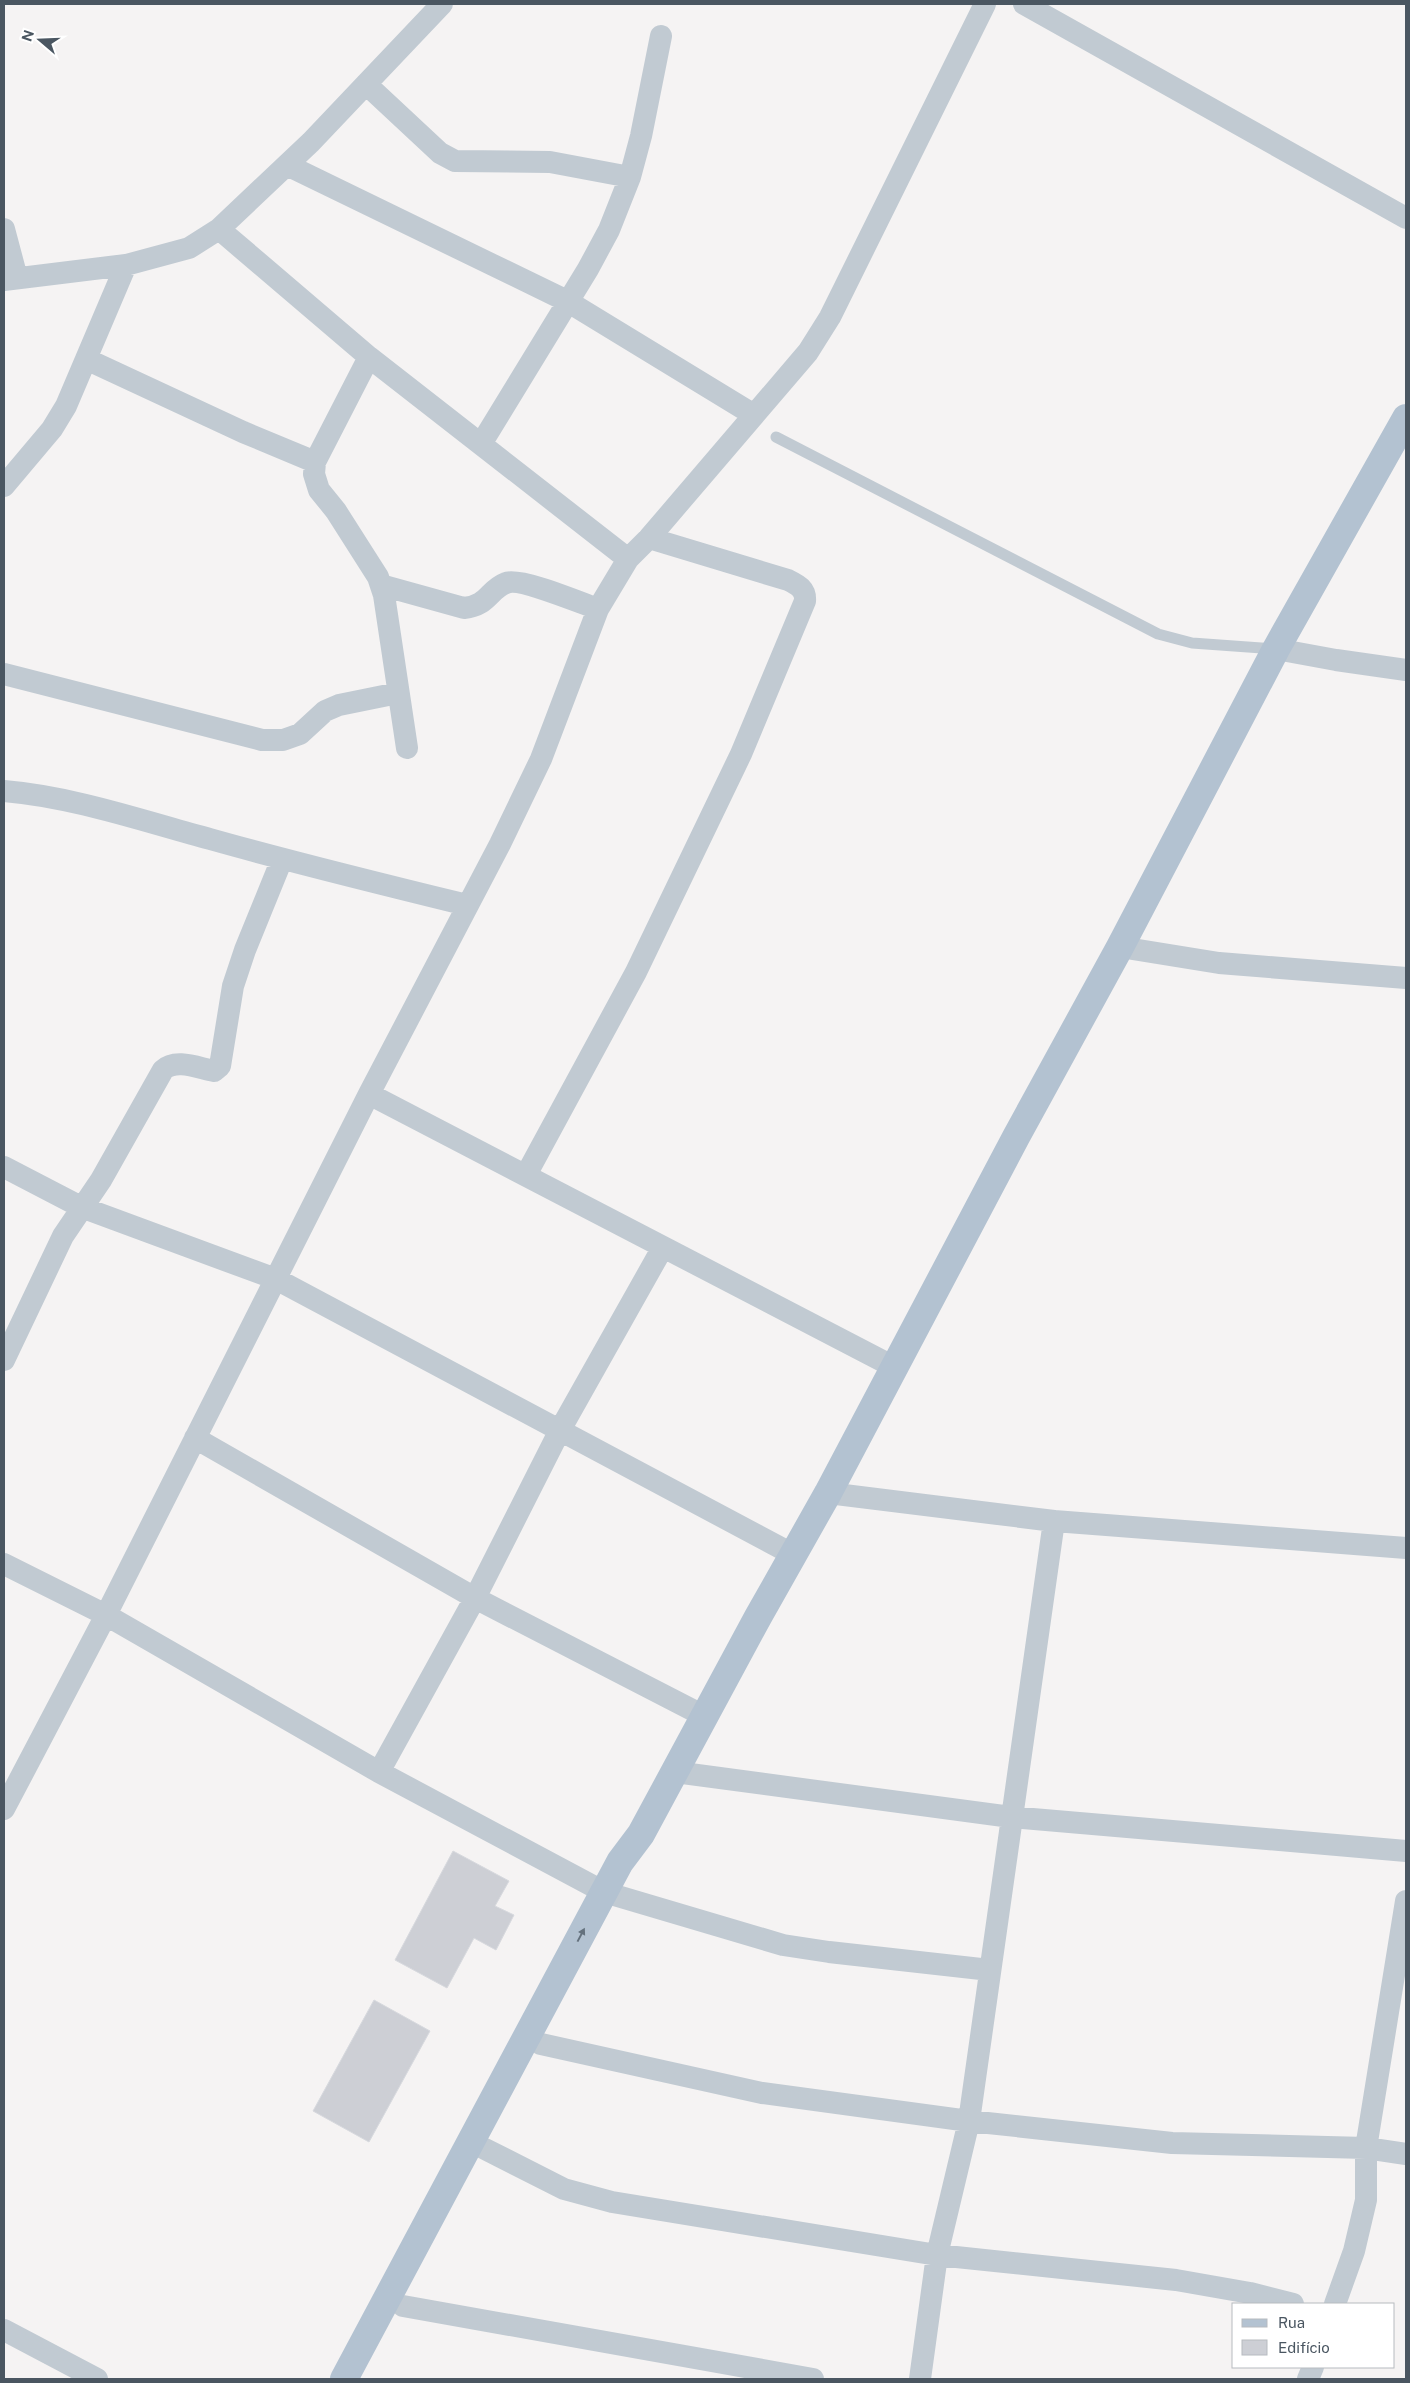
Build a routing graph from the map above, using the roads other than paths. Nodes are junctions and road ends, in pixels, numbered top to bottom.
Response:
1 (442, 4) edge
2 (985, 4) edge
3 (1024, 4) edge
4 (661, 36) dead end
5 (366, 84) junction
6 (287, 166) junction
7 (630, 176) junction
8 (1406, 218) edge
9 (4, 229) edge
10 (219, 229) junction
11 (126, 265) junction
12 (10, 279) edge
13 (567, 302) junction
14 (369, 357) junction
15 (86, 359) junction
16 (754, 415) junction
17 (1406, 418) edge
18 (776, 437) dead end
19 (481, 444) junction
20 (315, 462) junction
21 (4, 486) edge
22 (650, 538) junction
23 (628, 559) junction
24 (381, 585) junction
25 (598, 609) junction
26 (1276, 649) junction
27 (1406, 670) edge
28 (4, 674) edge
29 (398, 693) junction
30 (407, 748) dead end
31 (4, 791) edge
32 (282, 859) junction
33 (467, 905) junction
34 (1120, 947) junction
35 (1406, 978) edge
36 (370, 1094) junction
37 (4, 1167) edge
38 (526, 1175) junction
39 (81, 1207) junction
40 (663, 1247) junction
41 (276, 1279) junction
42 (4, 1360) edge
43 (894, 1366) junction
44 (560, 1430) junction
45 (195, 1438) junction
46 (828, 1493) junction
47 (1054, 1521) junction
48 (1406, 1548) edge
49 (794, 1555) junction
50 (4, 1564) edge
51 (475, 1598) junction
52 (106, 1615) junction
53 (706, 1717) junction
54 (379, 1772) junction
55 (675, 1772) junction
56 (4, 1809) edge
57 (1011, 1817) junction
58 (1406, 1851) edge
59 (612, 1895) junction
60 (1406, 1901) edge
61 (990, 1970) junction
62 (1397, 2008) edge
63 (542, 2044) junction
64 (969, 2121) junction
65 (1366, 2148) junction
66 (485, 2149) junction
67 (1406, 2154) edge
68 (937, 2255) junction
69 (1289, 2303) edge
70 (1335, 2303) edge
71 (403, 2306) junction
72 (4, 2330) edge
73 (97, 2379) edge
74 (344, 2379) edge
75 (362, 2379) edge
76 (813, 2379) edge
77 (920, 2379) edge

1 - 5 street
2 - 16 street
3 - 8 street
4 - 7 street
5 - 6 street
5 - 7 street
6 - 10 street
6 - 13 street
7 - 13 street
9 - 12 street
10 - 11 street
10 - 14 street
11 - 12 street
11 - 15 street
13 - 16 street
13 - 19 street
14 - 19 street
14 - 20 street
15 - 20 street
15 - 21 street
16 - 22 street
17 - 26 main road
18 - 26 lane
19 - 23 street
20 - 24 street
22 - 23 street
22 - 38 street
23 - 25 street
24 - 25 street
24 - 29 street
25 - 33 street
26 - 27 street
26 - 34 main road
28 - 29 street
29 - 30 street
31 - 32 street
32 - 33 street
32 - 39 street
33 - 36 street
34 - 35 street
34 - 43 main road
36 - 38 street
36 - 41 street
37 - 39 street
38 - 40 street
39 - 41 street
39 - 42 street
40 - 43 street
40 - 44 street
41 - 44 street
41 - 45 street
43 - 46 main road
44 - 49 street
44 - 51 street
45 - 51 street
45 - 52 street
46 - 47 street
46 - 49 main road
47 - 48 street
47 - 57 street
49 - 53 main road
50 - 52 street
51 - 53 street
51 - 54 street
52 - 54 street
52 - 56 street
53 - 55 main road
54 - 59 street
55 - 57 street
55 - 59 main road
57 - 58 street
57 - 61 street
59 - 61 street
59 - 63 main road
74 -> 59 main road
60 - 62 street
61 - 64 street
62 - 65 street
63 - 64 street
63 - 66 main road
64 - 65 street
64 - 68 street
65 - 67 street
65 - 70 street
66 - 68 street
66 - 71 main road
68 - 69 street
68 - 77 street
71 - 75 main road
71 - 76 street
72 - 73 street

